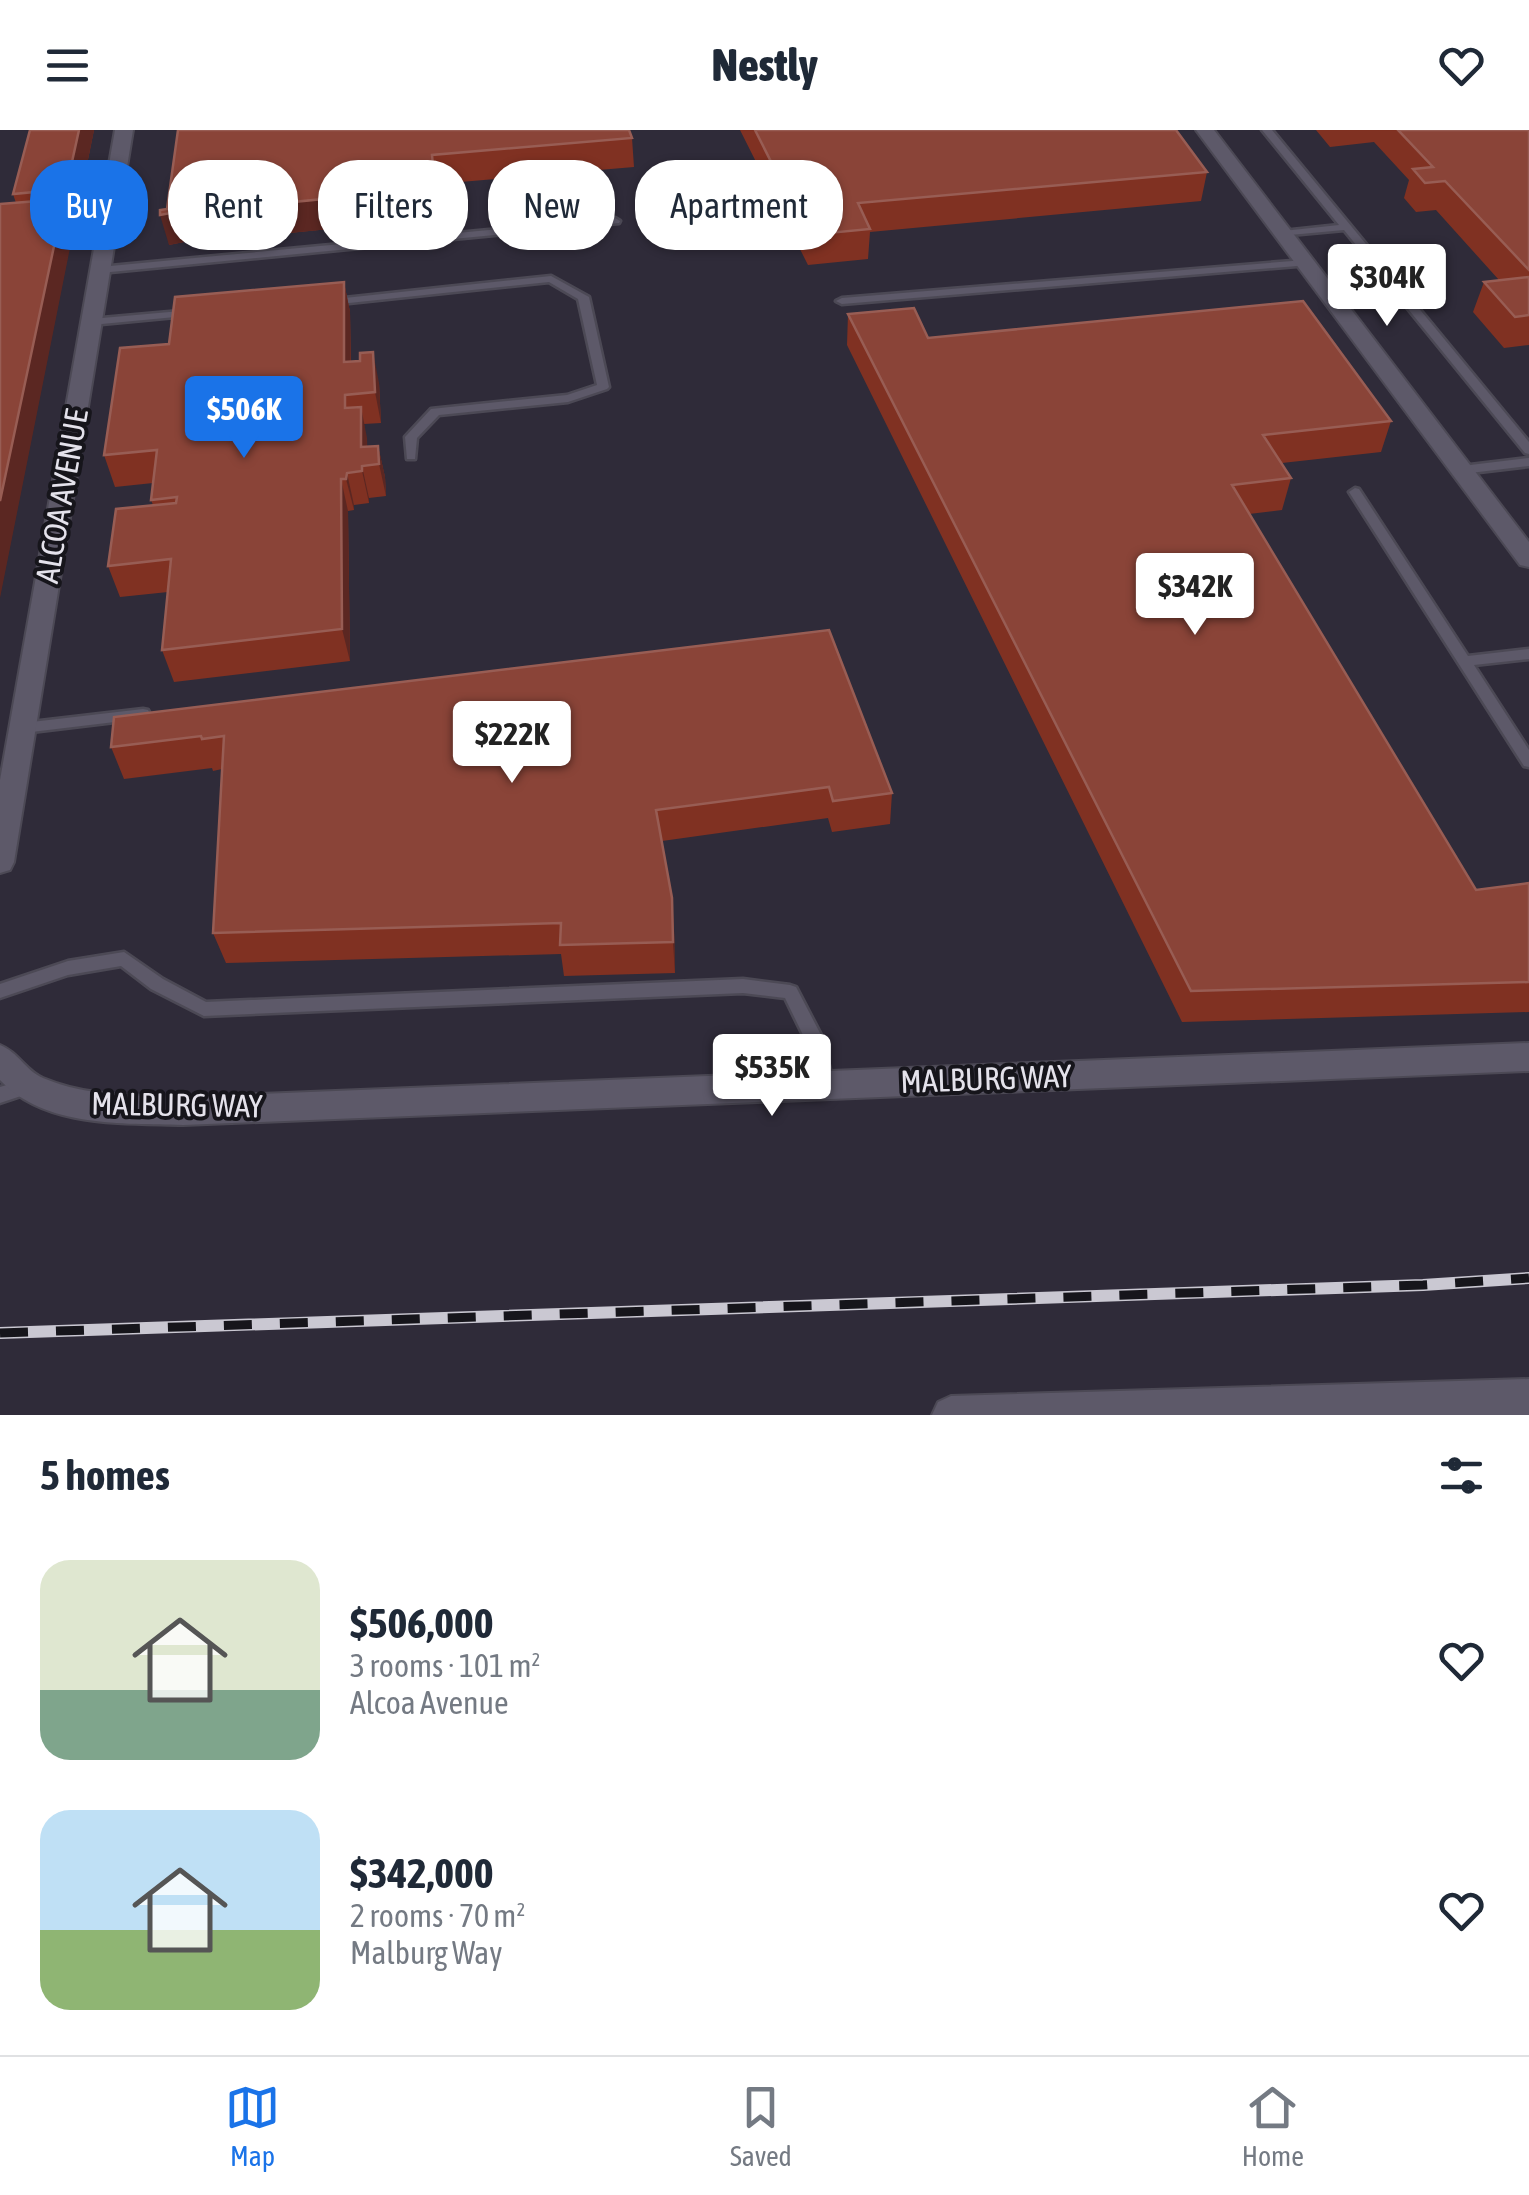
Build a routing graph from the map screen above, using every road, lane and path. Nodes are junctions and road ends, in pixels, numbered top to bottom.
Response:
1 (124, 130) edge
2 (1205, 130) edge
3 (1267, 130) edge
4 (1347, 227) junction
5 (488, 233) edge
6 (1283, 234) junction
7 (1305, 263) junction
8 (100, 270) junction
9 (842, 301) dead end
10 (316, 303) edge
11 (204, 312) edge
12 (92, 322) junction
13 (1529, 450) edge
14 (410, 456) dead end
15 (1529, 462) edge
16 (1462, 470) junction
17 (1354, 492) dead end
18 (1529, 560) edge
19 (1529, 654) edge
20 (1464, 661) junction
21 (158, 712) edge
22 (23, 728) junction
23 (1529, 762) edge
24 (0, 862) edge
25 (0, 991) edge
26 (1529, 1057) edge
27 (0, 1059) edge
28 (825, 1086) junction
29 (14, 1091) edge
30 (1529, 1397) edge
31 (1349, 1409) edge
32 (951, 1415) edge

1 - 8 street, ALCOA AVENUE
2 - 6 street
3 - 4 lane
4 - 6 lane
4 - 13 lane
5 - 8 lane
6 - 7 street
7 - 9 lane
7 - 16 street
8 - 12 street, ALCOA AVENUE
10 - 14 lane
11 - 12 lane
12 - 22 street, ALCOA AVENUE
15 - 16 lane
16 - 18 street
17 - 20 lane
19 - 20 lane
20 - 23 lane
21 - 22 lane
22 - 24 street, ALCOA AVENUE
25 - 28 lane
26 - 28 street, MALBURG WAY
27 - 29 street
28 - 29 street, MALBURG WAY
30 - 31 street
31 - 32 street

